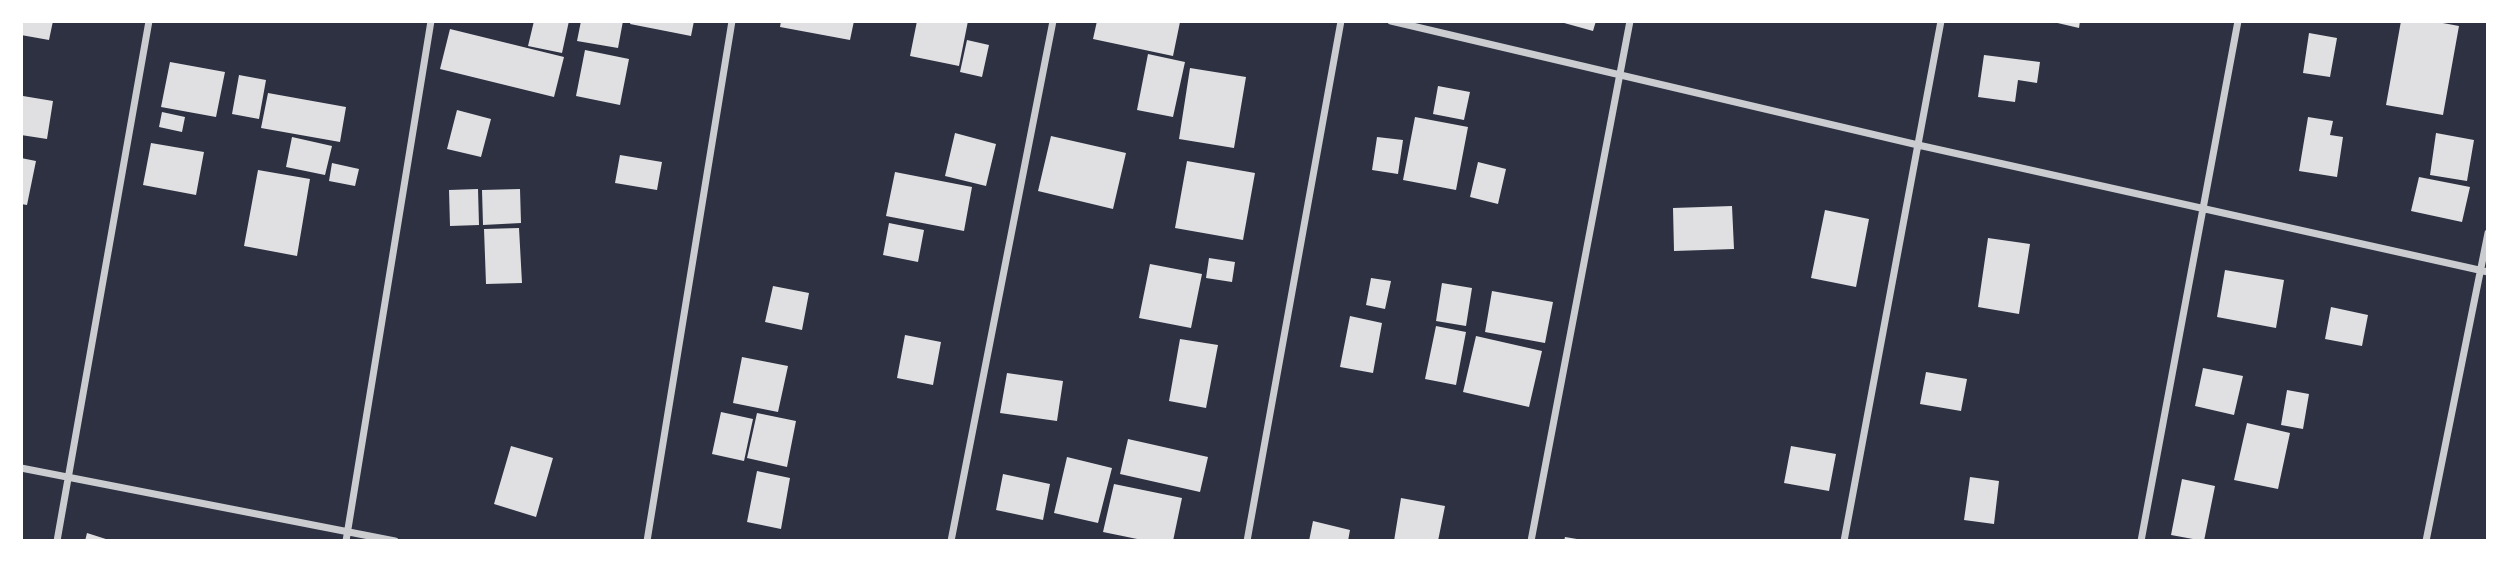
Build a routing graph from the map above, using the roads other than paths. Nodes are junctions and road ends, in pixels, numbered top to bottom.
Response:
1 (149, 21) edge
2 (431, 21) edge
3 (732, 21) edge
4 (1053, 21) edge
5 (1341, 21) edge
6 (1391, 21) edge
7 (1630, 21) edge
8 (1941, 21) edge
9 (2238, 21) edge
10 (1620, 75) junction
11 (1918, 145) junction
12 (2204, 208) junction
13 (2488, 233) edge
14 (2485, 272) edge
15 (21, 468) edge
16 (67, 478) junction
17 (348, 531) junction
18 (57, 541) edge
19 (346, 541) edge
20 (395, 541) edge
21 (647, 541) edge
22 (951, 541) edge
23 (1247, 541) edge
24 (1531, 541) edge
25 (1844, 541) edge
26 (2141, 541) edge
27 (2426, 541) edge

1 - 16 street
2 - 17 street
3 - 21 street
4 - 22 street
5 - 23 street
6 - 10 street
7 - 10 street
8 - 11 street
9 - 12 street
10 - 11 street
10 - 24 street
11 - 12 street
11 - 25 street
12 - 14 street
12 - 26 street
13 - 14 street
14 - 27 street
15 - 16 street
16 - 17 street
16 - 18 street
17 - 19 street
17 - 20 street

